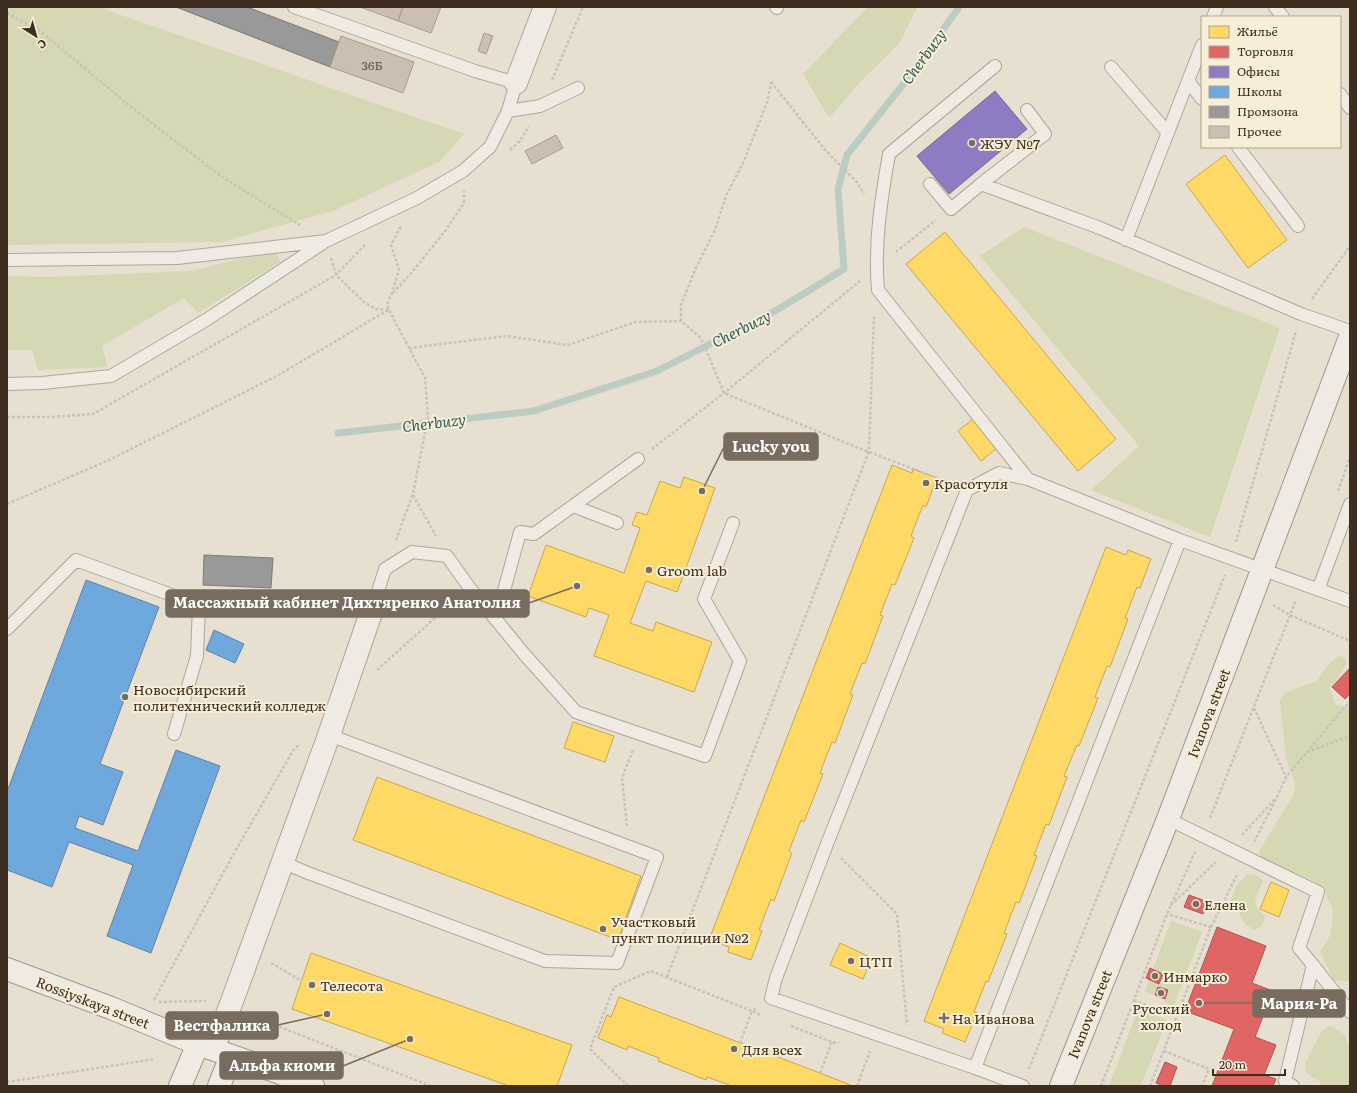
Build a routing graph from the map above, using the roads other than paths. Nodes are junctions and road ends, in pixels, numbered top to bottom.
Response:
1 (294, 7) edge
2 (545, 7) edge
3 (1276, 7) edge
4 (1282, 16) edge
5 (1201, 48) edge
6 (995, 66) dead end
7 (1111, 67) dead end
8 (1188, 81) junction
9 (516, 83) junction
10 (578, 88) dead end
11 (1341, 95) edge
12 (1201, 98) edge
13 (1350, 108) edge
14 (1027, 110) dead end
15 (508, 111) junction
16 (1168, 133) junction
17 (1239, 148) edge
18 (930, 184) dead end
19 (981, 184) junction
20 (1298, 226) dead end
21 (1126, 240) junction
22 (326, 241) junction
23 (7, 260) edge
24 (1350, 331) edge
25 (1350, 337) edge
26 (7, 384) edge
27 (638, 459) road end
28 (1028, 479) junction
29 (1350, 504) edge
30 (573, 506) junction
31 (617, 523) dead end
32 (733, 523) dead end
33 (1180, 540) junction
34 (1263, 569) junction
35 (1318, 590) junction
36 (1350, 601) edge
37 (374, 604) junction
38 (199, 605) junction
39 (496, 620) junction
40 (7, 629) edge
41 (174, 734) dead end
42 (329, 735) junction
43 (1168, 819) junction
44 (282, 862) junction
45 (1313, 965) junction
46 (7, 969) edge
47 (1350, 1012) edge
48 (214, 1050) junction
49 (975, 1068) junction
50 (180, 1086) edge
51 (219, 1086) edge
52 (313, 1086) edge
53 (1023, 1086) edge
54 (1061, 1086) edge
55 (1293, 1086) edge

1 - 9 lane
2 - 9 street
3 - 4 lane
5 - 8 lane
6 - 28 lane
7 - 16 lane
8 - 12 lane
8 - 16 lane
9 - 15 lane
10 - 15 lane
11 - 13 lane
14 - 19 lane
15 - 22 lane
16 - 21 lane
17 - 20 lane
18 - 19 lane
19 - 21 lane
21 - 24 lane
22 - 23 lane
22 - 26 lane
25 - 34 street, Ivanova street
27 - 30 lane
28 - 33 lane
28 - 49 lane
29 - 35 lane
30 - 31 lane
30 - 39 lane
32 - 39 lane
33 - 34 lane
33 - 49 lane
34 - 35 lane
34 - 43 street, Ivanova street
35 - 36 lane
37 - 38 lane
37 - 39 lane
37 - 42 street
38 - 40 lane
38 - 41 lane
42 - 44 street
42 - 44 lane
43 - 45 lane
43 - 54 street, Ivanova street
44 - 48 street
45 - 47 lane
45 - 55 lane
46 - 48 street, Rossiyskaya street
48 - 50 street
48 - 51 street
48 - 52 street, Rossiyskaya street
49 - 53 lane

